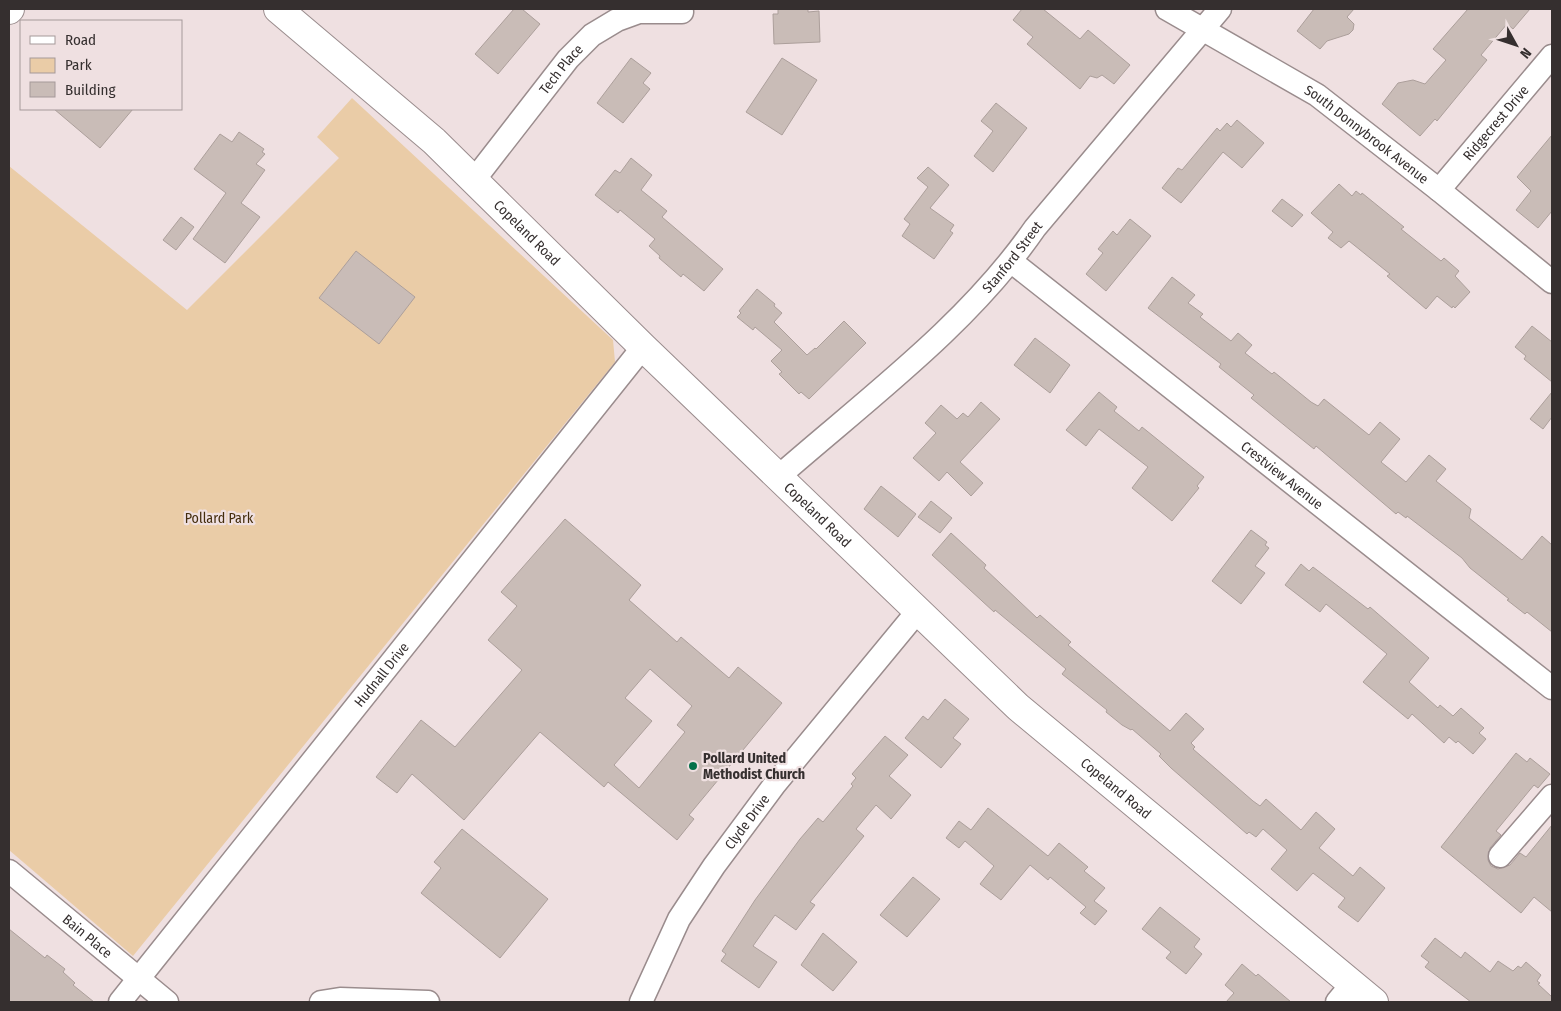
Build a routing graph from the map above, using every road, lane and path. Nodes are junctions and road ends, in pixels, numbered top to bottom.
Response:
1 (278, 9) edge
2 (1167, 9) edge
3 (1220, 9) edge
4 (682, 12) dead end
5 (1203, 30) junction
6 (1552, 56) edge
7 (474, 180) junction
8 (1439, 190) junction
9 (1012, 262) junction
10 (1552, 282) edge
11 (643, 347) junction
12 (778, 477) junction
13 (917, 612) junction
14 (1552, 688) edge
15 (1552, 796) edge
16 (1500, 856) dead end
17 (9, 870) edge
18 (139, 980) junction
19 (1344, 993) edge
20 (120, 1002) edge
21 (167, 1002) edge
22 (321, 1002) edge
23 (428, 1002) edge
24 (641, 1002) edge
25 (1374, 1002) edge

1 - 7 street, Copeland Road
2 - 5 street, South Donnybrook Avenue
3 - 5 street, Stanford Street
4 - 7 street, Tech Place
5 - 8 street, South Donnybrook Avenue
5 - 9 street, Stanford Street
6 - 8 street, Ridgecrest Drive
7 - 11 street, Copeland Road
8 - 10 street, South Donnybrook Avenue
9 - 12 street, Stanford Street
9 - 14 street, Crestview Avenue
11 - 12 street, Copeland Road
11 - 18 street, Hudnall Drive
12 - 13 street, Copeland Road
13 - 19 street, Copeland Road
13 - 24 street, Clyde Drive
15 - 16 street
17 - 18 street, Bain Place
18 - 20 street, Hudnall Drive
18 - 21 street, Bain Place
19 - 25 street, Copeland Road
22 - 23 street

